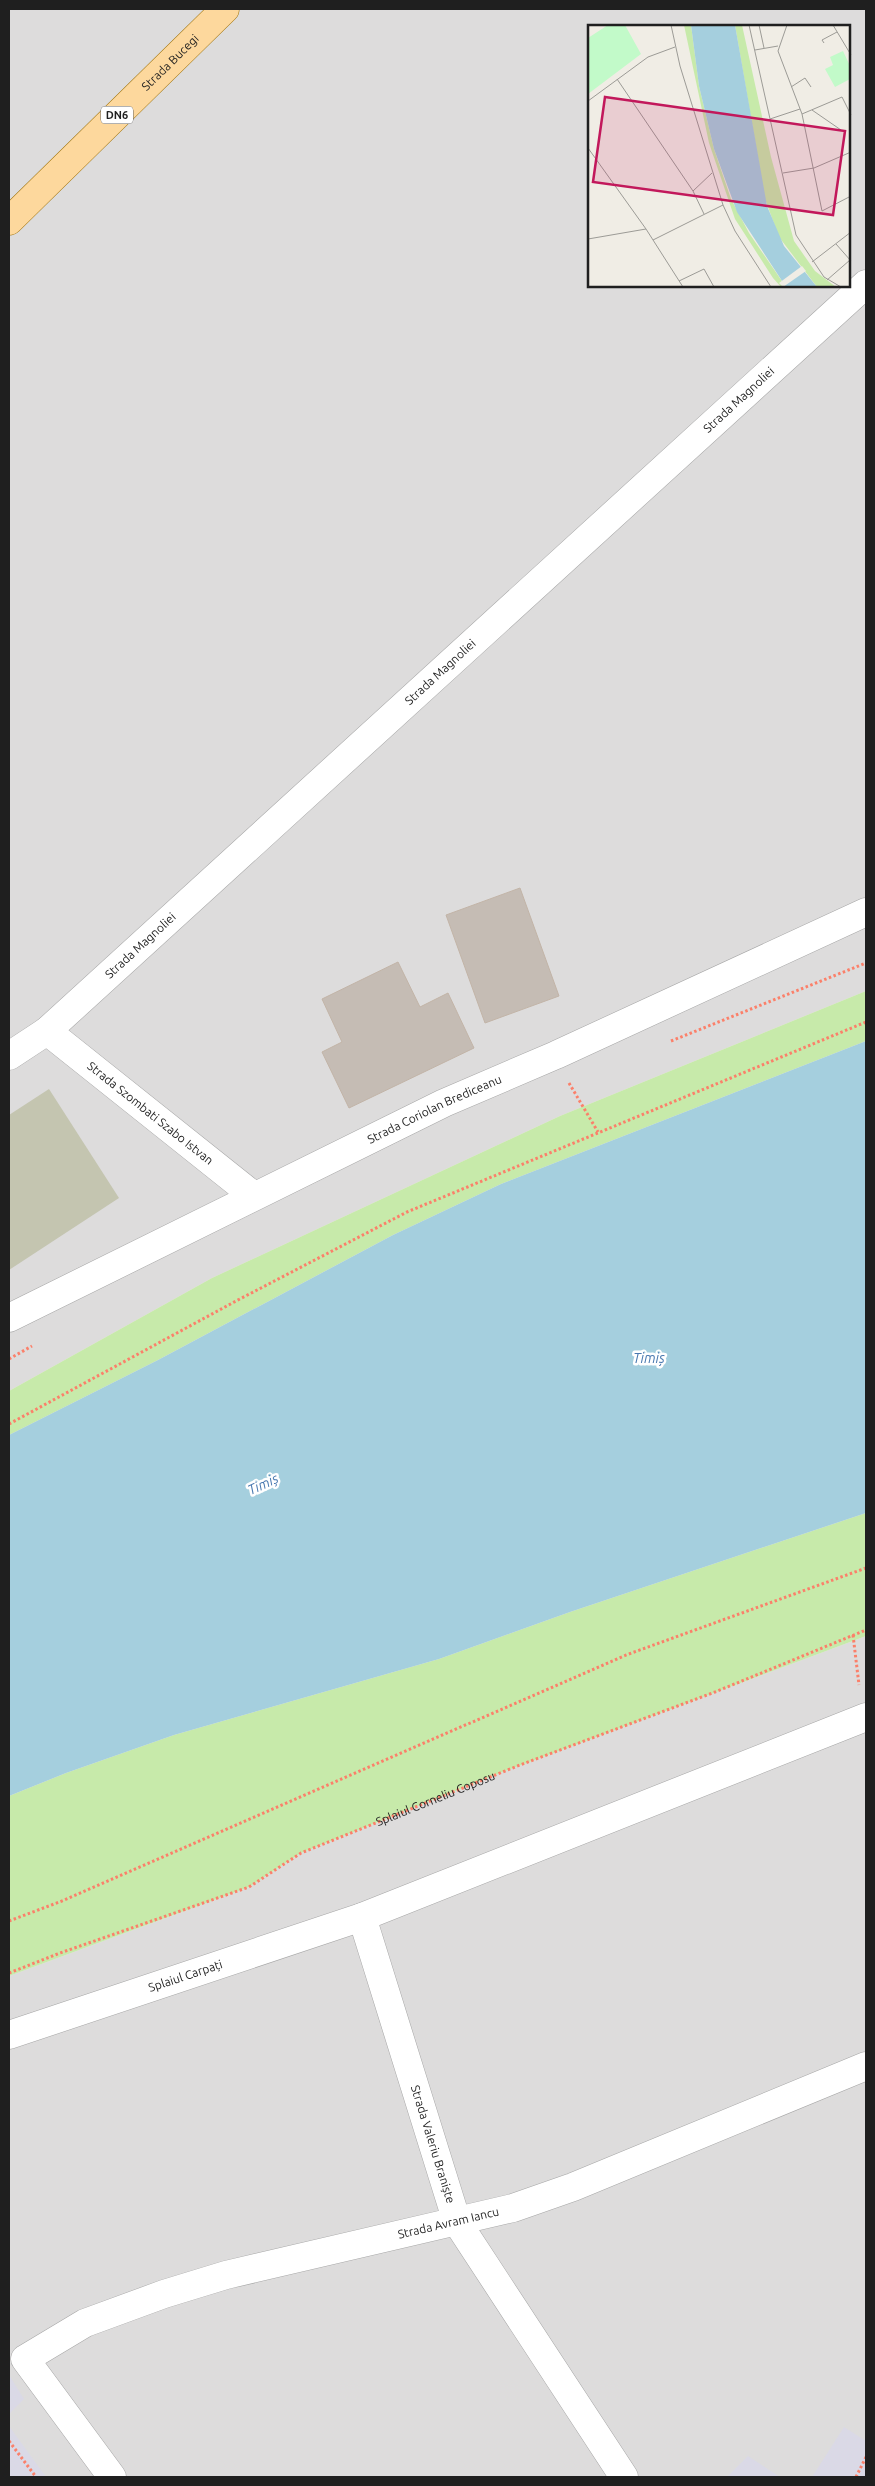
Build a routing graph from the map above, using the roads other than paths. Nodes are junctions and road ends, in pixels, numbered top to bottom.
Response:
1 (225, 9) edge
2 (9, 221) edge
3 (866, 284) edge
4 (866, 912) edge
5 (47, 1030) junction
6 (9, 1056) edge
7 (254, 1196) junction
8 (9, 1318) edge
9 (866, 1717) edge
10 (362, 1918) junction
11 (9, 2035) edge
12 (866, 2066) edge
13 (457, 2222) junction
14 (112, 2477) edge
15 (624, 2477) edge

1 - 2 main road, Strada Bucegi / DN6
3 - 5 street, Strada Magnoliei
4 - 7 street, Strada Coriolan Brediceanu
5 - 6 street, Strada Magnoliei
5 - 7 street, Strada Szombati Szabo Istvan
7 - 8 street, Strada Coriolan Brediceanu
9 - 10 street
10 - 11 street, Splaiul Carpați
10 - 13 street, Strada Valeriu Braniște
12 - 13 street, Strada Avram Iancu
13 - 14 street, Strada Avram Iancu
13 - 15 street, Strada Valeriu Braniște

